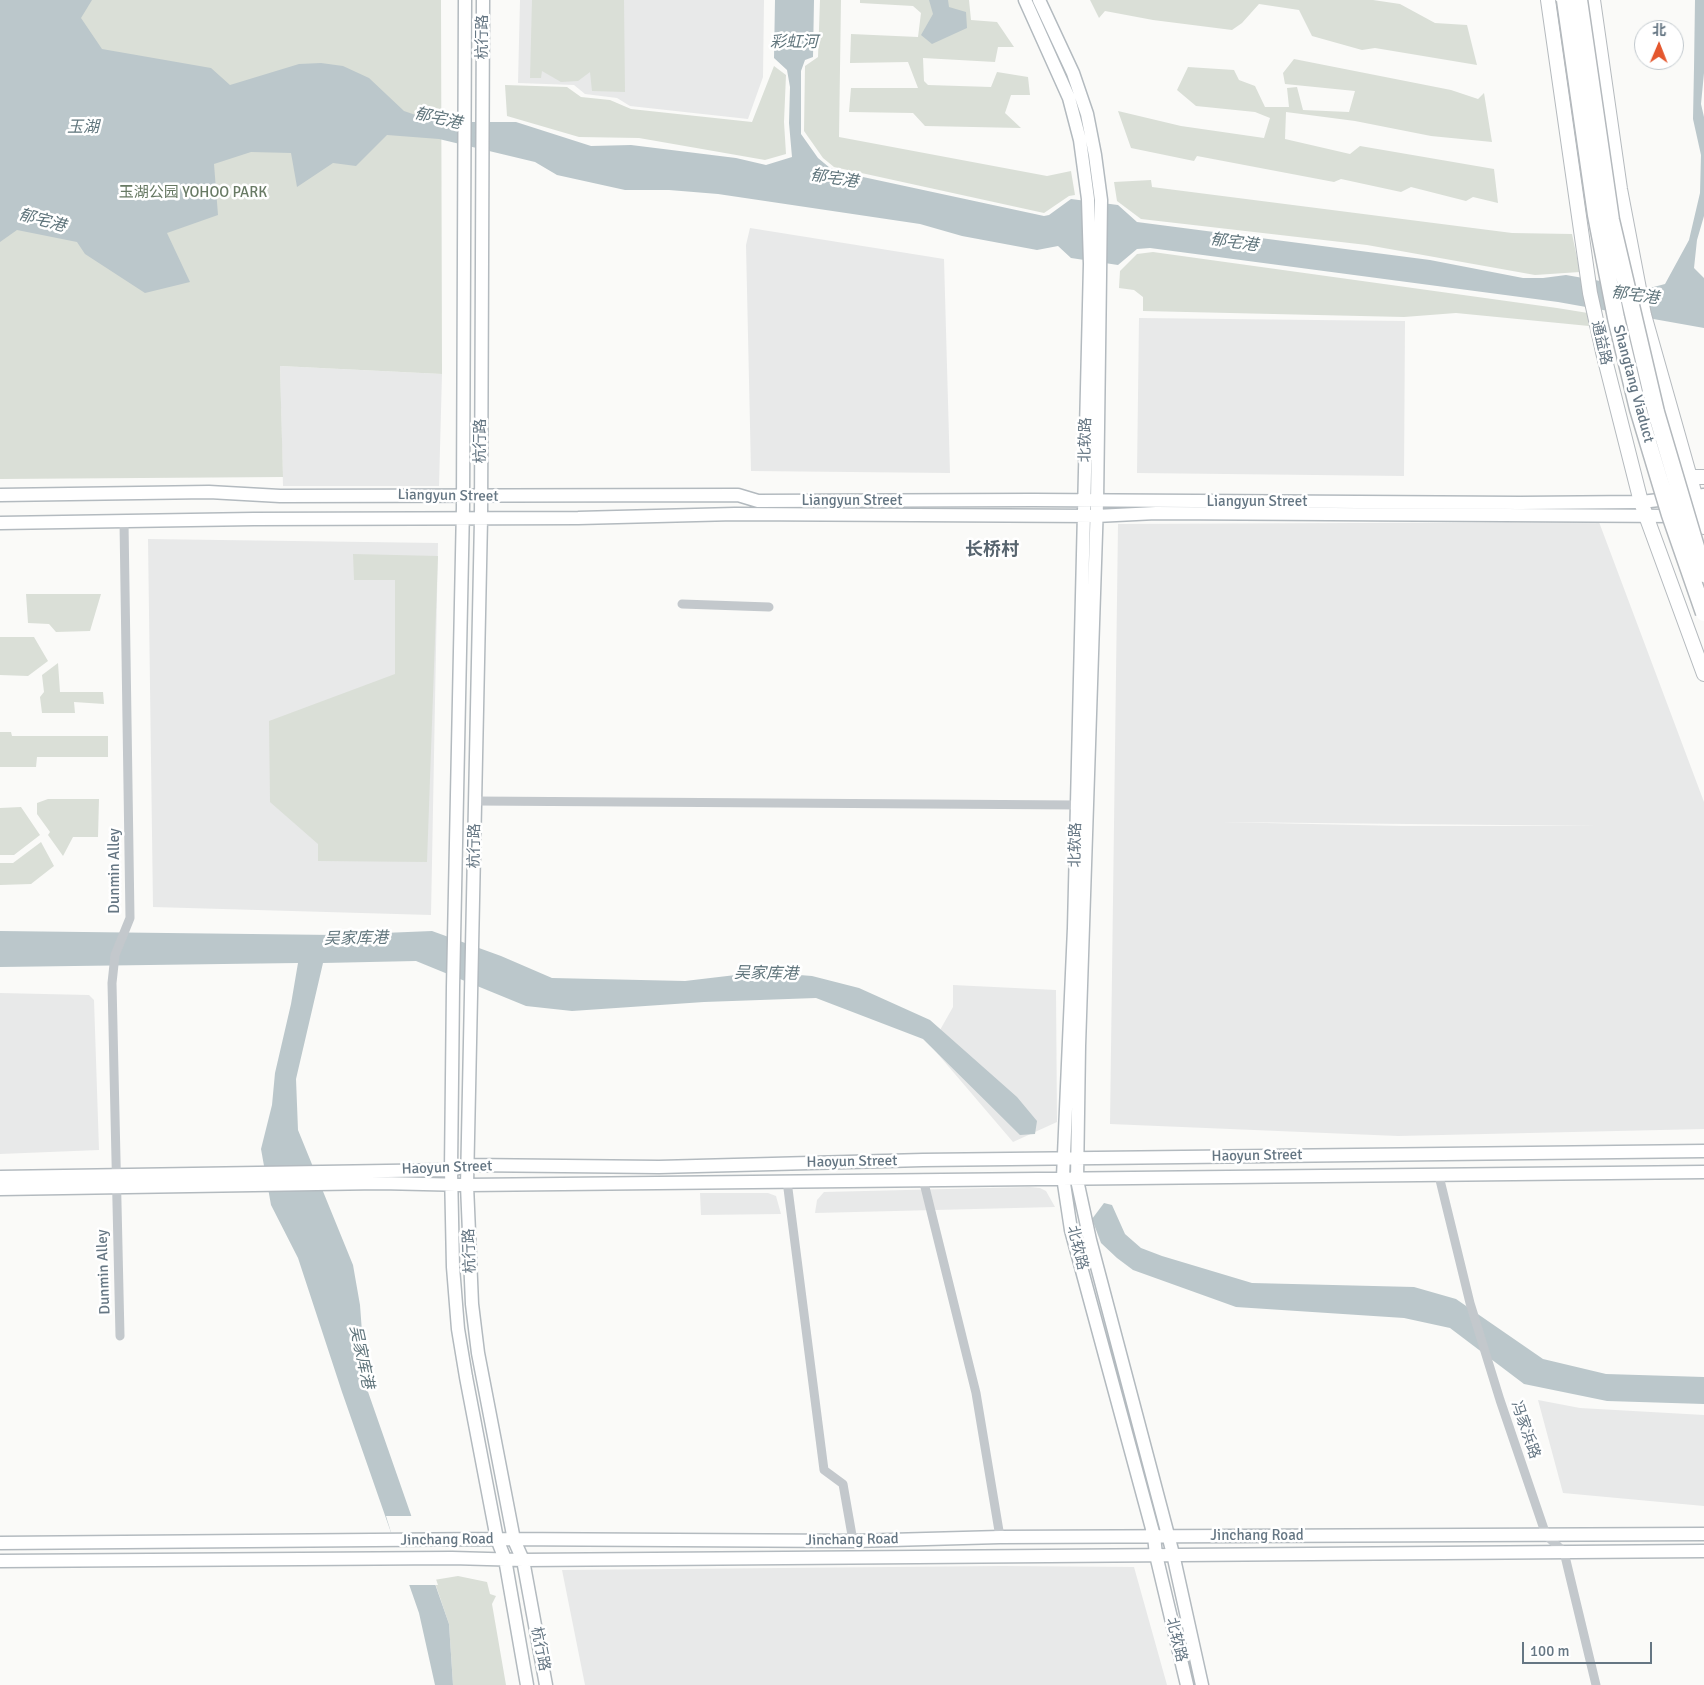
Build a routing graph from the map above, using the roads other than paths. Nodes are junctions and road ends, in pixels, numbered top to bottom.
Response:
1 (465, 0) edge
2 (483, 0) edge
3 (1025, 0) edge
4 (1039, 0) edge
5 (1548, 0) edge
6 (1565, 0) edge
7 (1579, 0) edge
8 (1593, 0) edge
9 (1095, 200) junction
10 (1688, 477) junction
11 (1704, 477) edge
12 (0, 495) edge
13 (1699, 495) edge
14 (464, 497) junction
15 (481, 497) junction
16 (1091, 501) junction
17 (1641, 502) junction
18 (1090, 515) junction
19 (1646, 516) junction
20 (463, 518) junction
21 (481, 519) junction
22 (1703, 520) edge
23 (124, 522) junction
24 (0, 523) edge
25 (1704, 574) edge
26 (682, 604) dead end
27 (769, 607) dead end
28 (1704, 613) edge
29 (1704, 674) edge
30 (476, 801) junction
31 (1077, 805) junction
32 (1704, 1151) edge
33 (1063, 1159) junction
34 (1077, 1159) junction
35 (468, 1166) junction
36 (451, 1170) junction
37 (1704, 1172) edge
38 (1439, 1176) junction
39 (0, 1177) edge
40 (1063, 1177) junction
41 (322, 1178) junction
42 (923, 1179) junction
43 (1077, 1180) junction
44 (115, 1181) junction
45 (787, 1181) junction
46 (451, 1184) junction
47 (467, 1185) junction
48 (0, 1189) edge
49 (120, 1336) dead end
50 (1704, 1534) edge
51 (1546, 1535) junction
52 (1161, 1536) junction
53 (1000, 1537) junction
54 (497, 1539) junction
55 (514, 1540) junction
56 (853, 1541) junction
57 (0, 1543) edge
58 (1704, 1551) edge
59 (1564, 1552) junction
60 (1173, 1554) junction
61 (1156, 1555) junction
62 (505, 1559) junction
63 (523, 1560) junction
64 (0, 1561) edge
65 (527, 1685) edge
66 (546, 1685) edge
67 (1187, 1685) edge
68 (1202, 1685) edge
69 (1596, 1685) edge

1 - 14 main road, 杭行路
2 - 15 main road, 杭行路
3 - 9 main road, 北软路
4 - 9 main road, 北软路
5 - 17 main road, 通益路
6 - 28 highway, Shangtang Viaduct, bridge
7 - 25 highway, Shangtang Viaduct, bridge
8 - 10 main road
9 - 16 main road, 北软路
10 - 11 main road
10 - 13 main road
12 - 14 main road, Liangyun Street
13 - 17 main road, Liangyun Street
13 - 22 main road
14 - 15 main road, Liangyun Street
14 - 20 main road, 杭行路
15 - 16 main road, Liangyun Street
15 - 21 main road, 杭行路
16 - 17 main road, Liangyun Street
16 - 18 main road, 北软路
17 - 19 main road, 通益路
18 - 19 main road, Liangyun Street
18 - 21 main road, Liangyun Street
18 - 31 main road, 北软路
18 - 34 main road, 北软路
19 - 22 main road, Liangyun Street
19 - 29 main road, 通益路
20 - 21 main road, Liangyun Street
20 - 23 main road, Liangyun Street
20 - 36 main road, 杭行路
21 - 30 main road, 杭行路
23 - 24 main road, Liangyun Street
23 - 44 street, Dunmin Alley
26 - 27 street
30 - 31 street
30 - 35 main road, 杭行路
31 - 33 main road, 北软路
32 - 34 main road, Haoyun Street
33 - 34 main road, Haoyun Street
33 - 35 main road, Haoyun Street
33 - 40 main road, 北软路
34 - 43 main road, 北软路
35 - 36 main road, Haoyun Street
35 - 47 main road, 杭行路
36 - 41 main road, Haoyun Street
36 - 46 main road, 杭行路
37 - 38 main road, Haoyun Street
38 - 43 main road, Haoyun Street
38 - 51 street, 冯家浜路
39 - 44 main road, Haoyun Street
40 - 42 main road, Haoyun Street
40 - 43 main road, Haoyun Street
40 - 52 main road, 北软路
41 - 44 main road, Haoyun Street
41 - 46 main road, Haoyun Street
42 - 45 main road, Haoyun Street
42 - 53 street
43 - 52 main road, 北软路
44 - 48 main road, Haoyun Street
44 - 49 street, Dunmin Alley
45 - 47 main road, Haoyun Street
45 - 56 street
46 - 47 main road, Haoyun Street
46 - 54 main road, 杭行路
47 - 55 main road, 杭行路
50 - 51 main road, Jinchang Road
51 - 52 main road, Jinchang Road
51 - 59 street, 冯家浜路
52 - 53 main road, Jinchang Road
52 - 60 main road, 北软路
52 - 61 main road, 北软路
53 - 56 main road, Jinchang Road
54 - 55 main road, Jinchang Road
54 - 57 main road, Jinchang Road
54 - 62 main road, 杭行路
55 - 56 main road, Jinchang Road
55 - 63 main road, 杭行路
58 - 59 main road, Jinchang Road
59 - 60 main road, Jinchang Road
59 - 69 street
60 - 61 main road, Jinchang Road
60 - 68 main road, 北软路
61 - 63 main road, Jinchang Road
61 - 67 main road, 北软路
62 - 63 main road, Jinchang Road
62 - 64 main road, Jinchang Road
62 - 65 main road, 杭行路
63 - 66 main road, 杭行路

